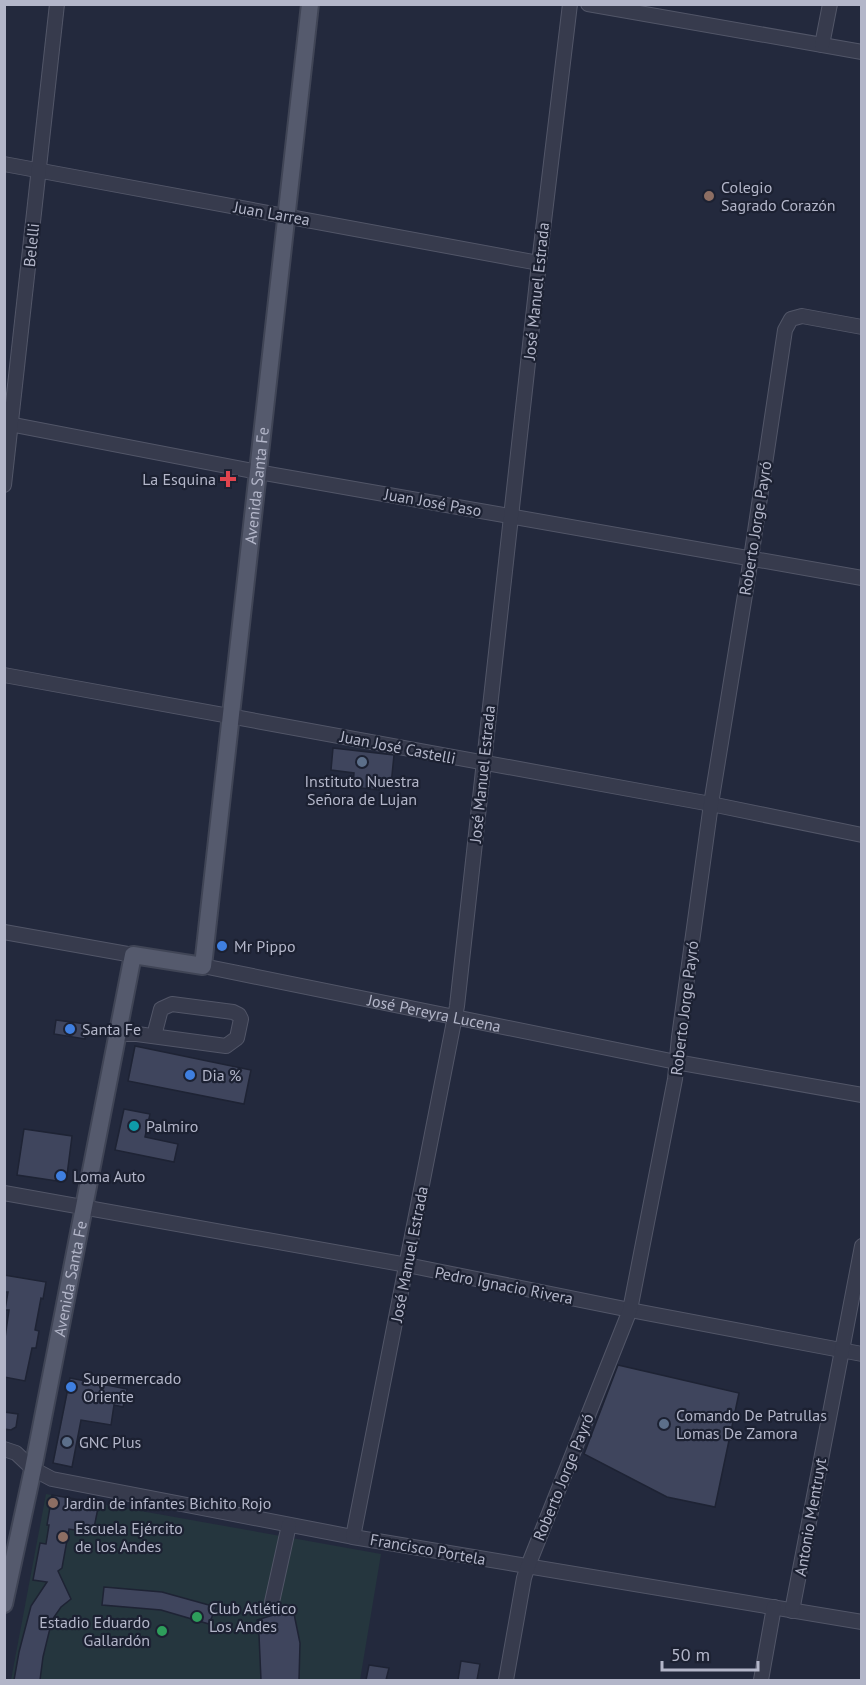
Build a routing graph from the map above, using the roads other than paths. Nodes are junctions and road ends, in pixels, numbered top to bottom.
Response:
1 (57, 4) edge
2 (310, 4) edge
3 (570, 4) edge
4 (588, 4) edge
5 (830, 4) edge
6 (822, 45) junction
7 (861, 52) edge
8 (4, 164) edge
9 (39, 171) junction
10 (287, 215) junction
11 (539, 263) junction
12 (861, 327) edge
13 (8, 424) edge
14 (258, 472) junction
15 (4, 486) edge
16 (512, 516) junction
17 (751, 558) junction
18 (861, 578) edge
19 (4, 675) edge
20 (231, 716) junction
21 (483, 763) junction
22 (711, 804) junction
23 (861, 835) edge
24 (4, 932) edge
25 (132, 955) junction
26 (203, 966) junction
27 (455, 1017) junction
28 (117, 1035) junction
29 (154, 1036) junction
30 (676, 1062) junction
31 (861, 1095) edge
32 (4, 1193) edge
33 (83, 1207) junction
34 (861, 1246) edge
35 (407, 1265) junction
36 (630, 1310) junction
37 (841, 1350) junction
38 (861, 1354) edge
39 (4, 1449) edge
40 (33, 1468) junction
41 (289, 1525) junction
42 (353, 1537) junction
43 (528, 1566) junction
44 (272, 1602) dead end
45 (4, 1604) edge
46 (774, 1607) junction
47 (792, 1611) junction
48 (861, 1622) edge
49 (506, 1680) edge
50 (761, 1680) edge

1 - 9 street, Belelli
2 - 10 main road, Avenida Santa Fe
3 - 11 street, José Manuel Estrada
4 - 6 street
5 - 6 street
6 - 7 street
8 - 9 street, Juan Larrea
9 - 10 street, Juan Larrea
9 - 13 street, Belelli
10 - 11 street, Juan Larrea
10 - 14 main road, Avenida Santa Fe
11 - 16 street, José Manuel Estrada
12 - 17 street, Roberto Jorge Payró
13 - 14 street, Juan José Paso
13 - 15 street, Belelli
14 - 16 street, Juan José Paso
14 - 20 main road, Avenida Santa Fe
16 - 17 street, Juan José Paso
16 - 21 street, José Manuel Estrada
17 - 18 street, Juan José Paso
17 - 22 street, Roberto Jorge Payró
19 - 20 street, Juan José Castelli
20 - 21 street, Juan José Castelli
20 - 26 main road, Avenida Santa Fe
21 - 22 street, Juan José Castelli
21 - 27 street, José Manuel Estrada
22 - 23 street, Juan José Castelli
22 - 30 street, Roberto Jorge Payró
24 - 25 street, José Pereyra Lucena
25 - 26 main road, José Pereyra Lucena
25 - 28 main road, Avenida Santa Fe
26 - 27 street, José Pereyra Lucena
27 - 30 street, José Pereyra Lucena
27 - 35 street, José Manuel Estrada
28 - 29 street
28 - 33 main road, Avenida Santa Fe
29 - 29 street
30 - 31 street, José Pereyra Lucena
30 - 36 street, Roberto Jorge Payró
32 - 33 street, Pedro Ignacio Rivera
33 - 35 street, Pedro Ignacio Rivera
33 - 40 main road, Avenida Santa Fe
34 - 37 street, Antonio Mentruyt
35 - 36 street, Pedro Ignacio Rivera
35 - 42 street, José Manuel Estrada
36 - 37 street, Pedro Ignacio Rivera
36 - 43 street, Roberto Jorge Payró
37 - 38 street, Pedro Ignacio Rivera
37 - 47 street, Antonio Mentruyt
39 - 40 street, Francisco Portela
40 - 41 street, Francisco Portela
40 - 45 main road, Avenida Santa Fe
41 - 42 street, Francisco Portela
41 - 44 street
42 - 43 street, Francisco Portela
43 - 46 street, Francisco Portela
43 - 49 street, Roberto Jorge Payró
46 - 47 street, Francisco Portela
46 - 50 street
47 - 48 street, Francisco Portela

